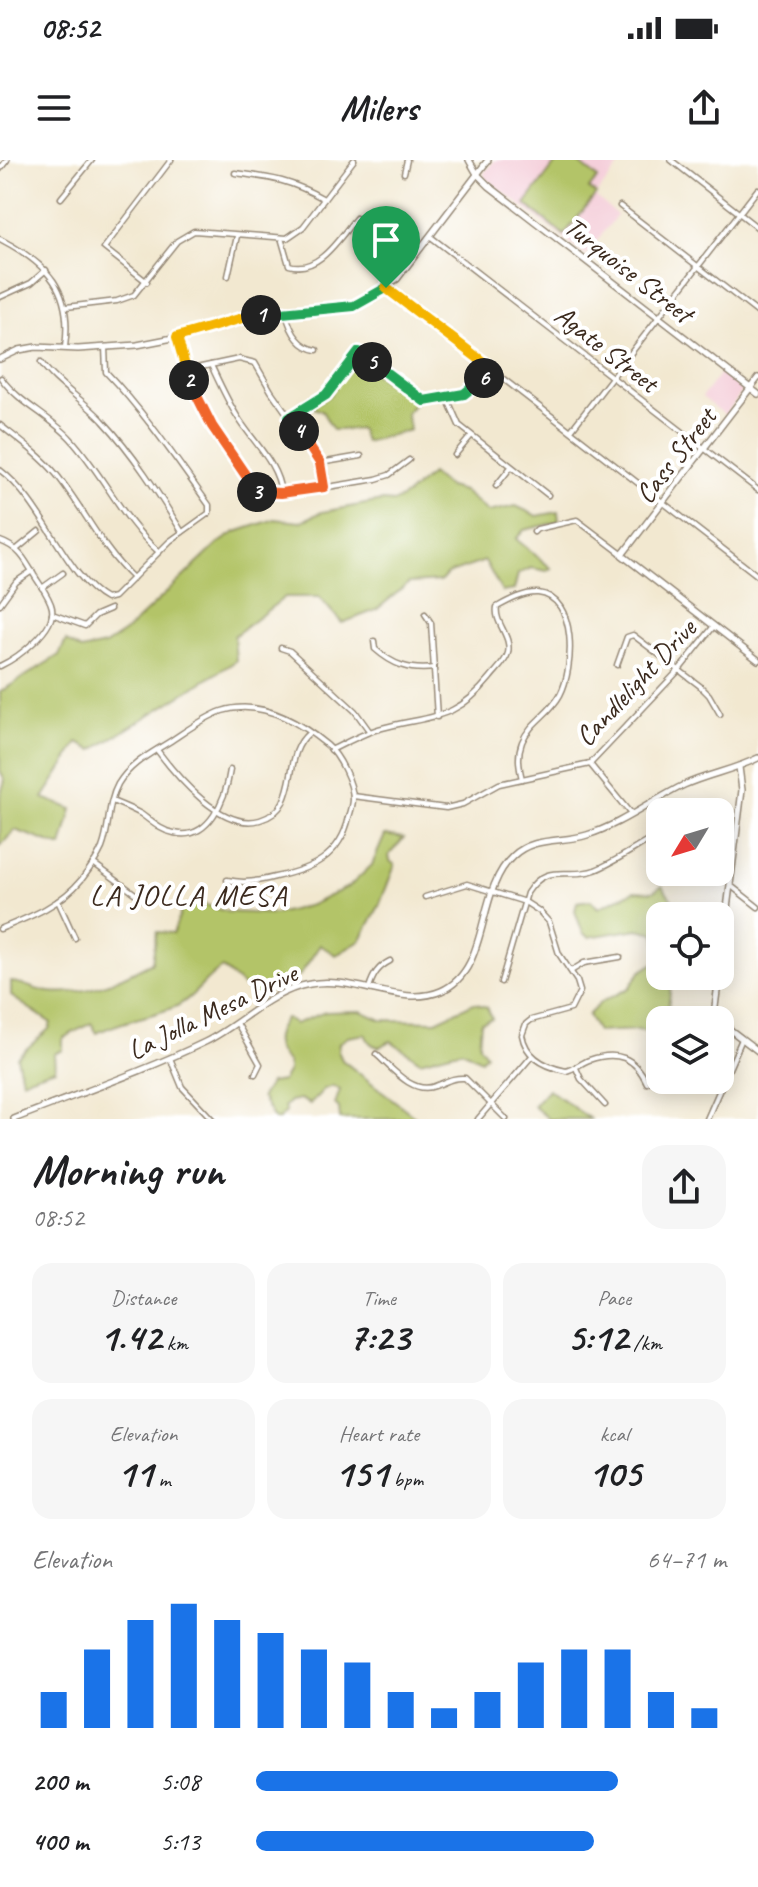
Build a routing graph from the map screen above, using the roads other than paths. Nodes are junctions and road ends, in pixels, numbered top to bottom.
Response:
1 (7, 160) edge
2 (92, 160) edge
3 (171, 160) edge
4 (354, 160) edge
5 (407, 160) edge
6 (469, 160) edge
7 (488, 160) edge
8 (671, 160) edge
9 (0, 169) edge
10 (235, 173) dead end
11 (404, 173) dead end
12 (477, 174) junction
13 (758, 189) edge
14 (61, 198) dead end
15 (324, 199) junction
16 (620, 206) dead end
17 (739, 213) junction
18 (356, 218) dead end
19 (758, 228) edge
20 (237, 236) junction
21 (431, 237) junction
22 (0, 239) edge
23 (281, 240) junction
24 (699, 266) junction
25 (46, 270) junction
26 (228, 276) dead end
27 (147, 282) junction
28 (386, 288) junction
29 (0, 297) edge
30 (66, 307) junction
31 (286, 313) junction
32 (758, 313) edge
33 (659, 317) junction
34 (177, 337) junction
35 (65, 347) junction
36 (105, 347) junction
37 (317, 350) dead end
38 (0, 359) edge
39 (41, 362) dead end
40 (211, 365) junction
41 (491, 368) junction
42 (186, 370) junction
43 (1, 378) edge
44 (613, 378) junction
45 (758, 378) edge
46 (751, 388) junction
47 (758, 394) edge
48 (447, 398) junction
49 (289, 418) junction
50 (0, 425) edge
51 (572, 429) junction
52 (471, 436) junction
53 (704, 448) junction
54 (455, 455) dead end
55 (361, 456) dead end
56 (409, 460) dead end
57 (320, 463) junction
58 (511, 467) junction
59 (0, 470) edge
60 (496, 486) dead end
61 (324, 487) junction
62 (758, 490) edge
63 (281, 493) junction
64 (548, 495) dead end
65 (662, 502) junction
66 (39, 531) dead end
67 (182, 532) junction
68 (534, 532) dead end
69 (0, 541) edge
70 (17, 549) junction
71 (159, 552) junction
72 (622, 555) junction
73 (32, 571) junction
74 (63, 573) dead end
75 (758, 576) edge
76 (133, 578) junction
77 (42, 588) junction
78 (0, 604) edge
79 (110, 609) dead end
80 (52, 614) junction
81 (425, 614) dead end
82 (714, 626) junction
83 (374, 641) dead end
84 (281, 648) dead end
85 (758, 660) edge
86 (617, 665) dead end
87 (0, 666) edge
88 (434, 668) junction
89 (679, 670) junction
90 (720, 714) dead end
91 (437, 717) junction
92 (370, 732) junction
93 (309, 733) junction
94 (157, 750) junction
95 (331, 750) junction
96 (758, 758) edge
97 (590, 764) junction
98 (739, 767) junction
99 (230, 770) dead end
100 (522, 779) junction
101 (353, 796) junction
102 (111, 800) junction
103 (216, 810) junction
104 (630, 813) junction
105 (646, 842) edge
106 (734, 853) edge
107 (93, 863) junction
108 (227, 880) dead end
109 (731, 886) edge
110 (491, 893) junction
111 (425, 897) dead end
112 (58, 901) junction
113 (145, 901) dead end
114 (525, 902) junction
115 (758, 907) edge
116 (0, 929) edge
117 (75, 938) dead end
118 (620, 957) dead end
119 (390, 961) dead end
120 (571, 971) junction
121 (501, 982) dead end
122 (369, 988) junction
123 (237, 1023) junction
124 (734, 1033) edge
125 (742, 1039) junction
126 (758, 1051) edge
127 (376, 1054) dead end
128 (532, 1056) junction
129 (170, 1058) junction
130 (576, 1068) junction
131 (255, 1074) dead end
132 (646, 1081) edge
133 (492, 1105) junction
134 (605, 1105) dead end
135 (14, 1119) edge
136 (212, 1119) edge
137 (478, 1119) edge
138 (506, 1119) edge
139 (707, 1119) edge

1 - 9 street
2 - 14 street
3 - 27 street
4 - 15 street
5 - 11 street
6 - 12 street
7 - 12 street
8 - 17 street
10 - 15 street
12 - 21 street
12 - 33 street, Turquoise Street
13 - 17 street
15 - 23 street
16 - 24 street
17 - 19 street
17 - 24 street
18 - 23 street
20 - 23 street
20 - 26 street
20 - 27 street
21 - 28 street
21 - 44 street, Agate Street
22 - 25 street
24 - 32 street
24 - 33 street
25 - 29 street
25 - 30 street
27 - 30 street
28 - 31 street
28 - 41 street
30 - 35 street
31 - 34 street
31 - 37 street
33 - 44 street
33 - 46 street, Turquoise Street
34 - 36 street
34 - 42 street
35 - 36 street
35 - 38 street
36 - 67 street
39 - 67 street
40 - 42 street
40 - 49 street
40 - 63 street
41 - 48 street
41 - 51 street
42 - 63 street
43 - 71 street
44 - 51 street
44 - 53 street, Agate Street
45 - 46 street, Cass Street
46 - 47 street, Turquoise Street
46 - 53 street, Cass Street
48 - 49 street
48 - 52 street
49 - 57 street
50 - 76 street
51 - 65 street
52 - 54 street
52 - 58 street
53 - 62 street, Agate Street
53 - 65 street, Cass Street
55 - 57 street
56 - 61 street
57 - 61 street
58 - 60 street
58 - 64 street
59 - 76 street
61 - 63 street
65 - 72 street, Cass Street
65 - 75 street
66 - 70 street
67 - 71 street
68 - 72 street
69 - 70 street
70 - 73 street
71 - 76 street
72 - 82 street
73 - 77 street
73 - 78 street
74 - 77 street
77 - 80 street
79 - 80 street
80 - 87 street
81 - 88 street
82 - 85 street
82 - 89 street, Candlelight Drive
83 - 88 street
84 - 92 street
86 - 89 street
88 - 91 street
89 - 90 street
89 - 97 street, Candlelight Drive
91 - 92 street
91 - 100 street
92 - 95 street
93 - 94 street
93 - 95 street
93 - 103 street
94 - 102 street
94 - 103 street
95 - 101 street
96 - 98 street, La Jolla Mesa Drive
97 - 100 street, Candlelight Drive
97 - 104 street
98 - 104 street, La Jolla Mesa Drive
98 - 106 street
99 - 103 street
100 - 101 street, Candlelight Drive
101 - 108 street
102 - 103 street
102 - 107 street
104 - 110 street, La Jolla Mesa Drive
105 - 114 street
107 - 112 street
107 - 113 street
109 - 115 street
110 - 111 street
110 - 114 street
110 - 122 street, La Jolla Mesa Drive
112 - 116 street
112 - 117 street
114 - 120 street
114 - 121 street
118 - 120 street
119 - 122 street
120 - 128 street
122 - 123 street, La Jolla Mesa Drive
123 - 129 street, La Jolla Mesa Drive
123 - 131 street
124 - 125 street
125 - 126 street
125 - 139 street
127 - 133 street
128 - 130 street
128 - 133 street
129 - 135 street, La Jolla Mesa Drive
129 - 136 street
130 - 132 street
130 - 134 street
133 - 137 street
133 - 138 street

